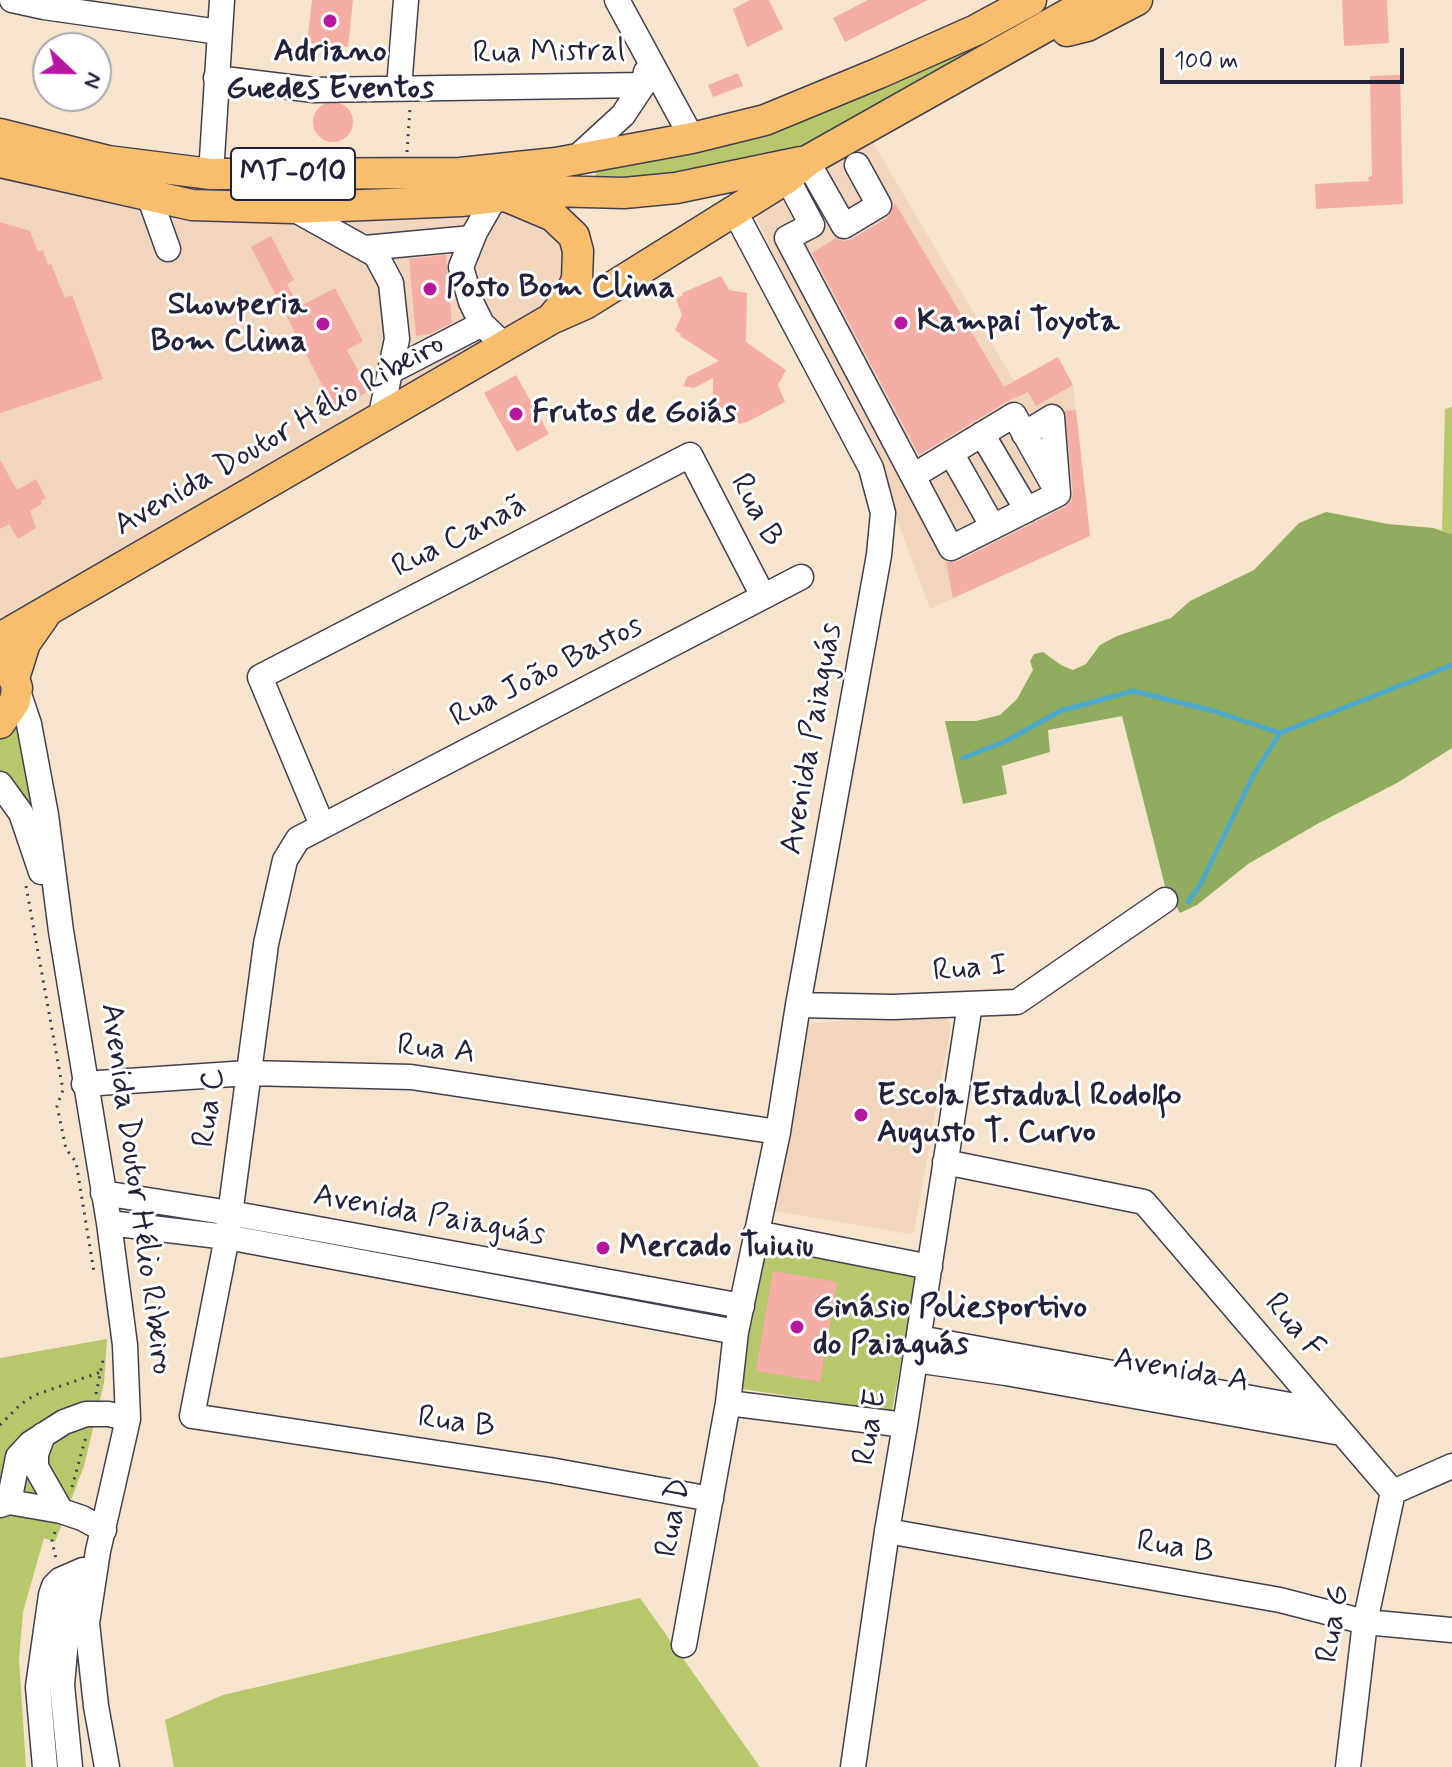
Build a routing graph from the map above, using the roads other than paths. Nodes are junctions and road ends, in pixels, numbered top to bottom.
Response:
1 (12, 0) edge
2 (222, 0) edge
3 (406, 0) edge
4 (617, 0) edge
5 (1031, 0) edge
6 (1137, 0) edge
7 (44, 4) edge
8 (993, 11) edge
9 (1091, 22) edge
10 (219, 32) junction
11 (646, 73) junction
12 (216, 78) junction
13 (405, 88) junction
14 (0, 134) edge
15 (692, 138) junction
16 (574, 160) junction
17 (0, 162) edge
18 (857, 165) dead end
19 (797, 170) junction
20 (211, 174) junction
21 (149, 196) junction
22 (501, 197) junction
23 (292, 208) junction
24 (836, 213) junction
25 (726, 217) junction
26 (812, 225) junction
27 (472, 238) junction
28 (365, 248) junction
29 (168, 249) dead end
30 (551, 319) junction
31 (482, 324) junction
32 (506, 347) junction
33 (391, 371) junction
34 (380, 419) junction
35 (982, 434) junction
36 (951, 453) junction
37 (690, 455) joint
38 (913, 476) junction
39 (1027, 510) junction
40 (993, 527) junction
41 (801, 577) dead end
42 (763, 596) junction
43 (45, 614) junction
44 (0, 638) edge
45 (10, 677) edge
46 (0, 723) edge
47 (0, 784) edge
48 (322, 825) junction
49 (1165, 900) dead end
50 (61, 931) junction
51 (970, 1004) junction
52 (798, 1005) junction
53 (248, 1073) junction
54 (84, 1084) junction
55 (778, 1132) junction
56 (945, 1162) junction
57 (103, 1193) junction
58 (109, 1223) junction
59 (228, 1225) junction
60 (756, 1233) junction
61 (930, 1267) junction
62 (742, 1306) junction
63 (736, 1332) junction
64 (917, 1349) junction
65 (728, 1403) junction
66 (1323, 1411) junction
67 (192, 1416) joint
68 (128, 1419) junction
69 (905, 1425) junction
70 (1341, 1433) junction
71 (43, 1435) junction
72 (1452, 1466) edge
73 (1393, 1492) junction
74 (711, 1499) junction
75 (5, 1503) edge
76 (62, 1511) junction
77 (887, 1531) junction
78 (95, 1550) junction
79 (1365, 1622) junction
80 (1452, 1630) edge
81 (684, 1645) dead end
82 (45, 1767) edge
83 (70, 1767) edge
84 (107, 1767) edge
85 (853, 1767) edge
86 (1348, 1767) edge

1 - 7 street
2 - 10 street
3 - 13 street
4 - 11 street, Rua Mistral
5 - 8 main road, MT-010
6 - 9 main road
7 - 10 street
8 - 15 main road, MT-010
9 - 19 main road
10 - 12 street
11 - 13 street, Rua Mistral
11 - 15 street, Rua Mistral
11 - 16 street
12 - 13 street, Rua Mistral
12 - 20 street
14 - 20 main road, MT-010
15 - 16 main road, MT-010
16 - 20 main road, MT-010
17 - 21 main road, MT-010
18 - 24 street
19 - 22 main road
19 - 24 street
19 - 25 main road, Avenida Doutor Hélio Ribeiro
19 - 26 street
21 - 23 main road, MT-010
21 - 29 street
22 - 23 main road, MT-010
22 - 27 street
22 - 30 main road, MT-010
23 - 28 street
24 - 26 street
25 - 30 main road, Avenida Doutor Hélio Ribeiro
25 - 52 street, Avenida Paiaguás
26 - 38 street
27 - 28 street
27 - 31 street
28 - 33 street
30 - 32 main road, Avenida Doutor Hélio Ribeiro
31 - 32 street
31 - 33 street
32 - 34 main road, Avenida Doutor Hélio Ribeiro
33 - 34 street
34 - 43 main road, Avenida Doutor Hélio Ribeiro
35 - 36 street
35 - 39 street
35 - 39 street
36 - 38 street
36 - 40 street
37 - 42 street, Rua B
37 - 48 street, Rua Canaã
38 - 40 street
39 - 40 street
41 - 42 street, Rua João Bastos
42 - 48 street, Rua João Bastos
43 - 44 main road, Avenida Doutor Hélio Ribeiro
43 - 45 main road, Avenida Doutor Hélio Ribeiro
45 - 46 main road, Avenida Doutor Hélio Ribeiro
45 - 50 street, Avenida Doutor Hélio Ribeiro
47 - 50 street, Avenida Doutor Hélio Ribeiro
48 - 53 street, Rua C
49 - 51 street, Rua I
50 - 54 street, Avenida Doutor Hélio Ribeiro
51 - 52 street, Rua I
51 - 56 street, Rua E
52 - 55 street, Avenida Paiaguás
53 - 54 street, Rua A
53 - 55 street, Rua A
53 - 59 street, Rua C
54 - 57 street, Avenida Doutor Hélio Ribeiro
55 - 60 street, Avenida Paiaguás
56 - 61 street, Rua E
56 - 66 street, Rua F
57 - 58 street, Avenida Doutor Hélio Ribeiro
57 - 59 street, Avenida Paiaguás
58 - 59 street, Avenida Paiaguás
58 - 68 street, Avenida Doutor Hélio Ribeiro
59 - 62 street, Avenida Paiaguás
59 - 63 street, Avenida Paiaguás
59 - 67 street, Rua C
60 - 61 street
60 - 62 street, Avenida Paiaguás
61 - 64 street, Rua E
62 - 63 street, Avenida Paiaguás
63 - 65 street, Avenida Paiaguás
64 - 66 street, Avenida A
64 - 69 street, Rua E
64 - 70 street, Avenida A
65 - 69 street
65 - 74 street, Rua D
66 - 70 street, Rua F
67 - 74 street, Rua B
68 - 71 street
68 - 78 street, Avenida Doutor Hélio Ribeiro
69 - 77 street, Rua E
70 - 73 street, Rua F
71 - 75 street
71 - 76 street
72 - 73 street
73 - 79 street, Rua G
74 - 81 street, Rua D
75 - 76 street
76 - 78 street
77 - 79 street, Rua B
77 - 85 street, Rua E
78 - 82 street
78 - 83 street, Avenida Doutor Hélio Ribeiro
78 - 84 street, Avenida Doutor Hélio Ribeiro
79 - 80 street, Rua B
79 - 86 street, Rua G

